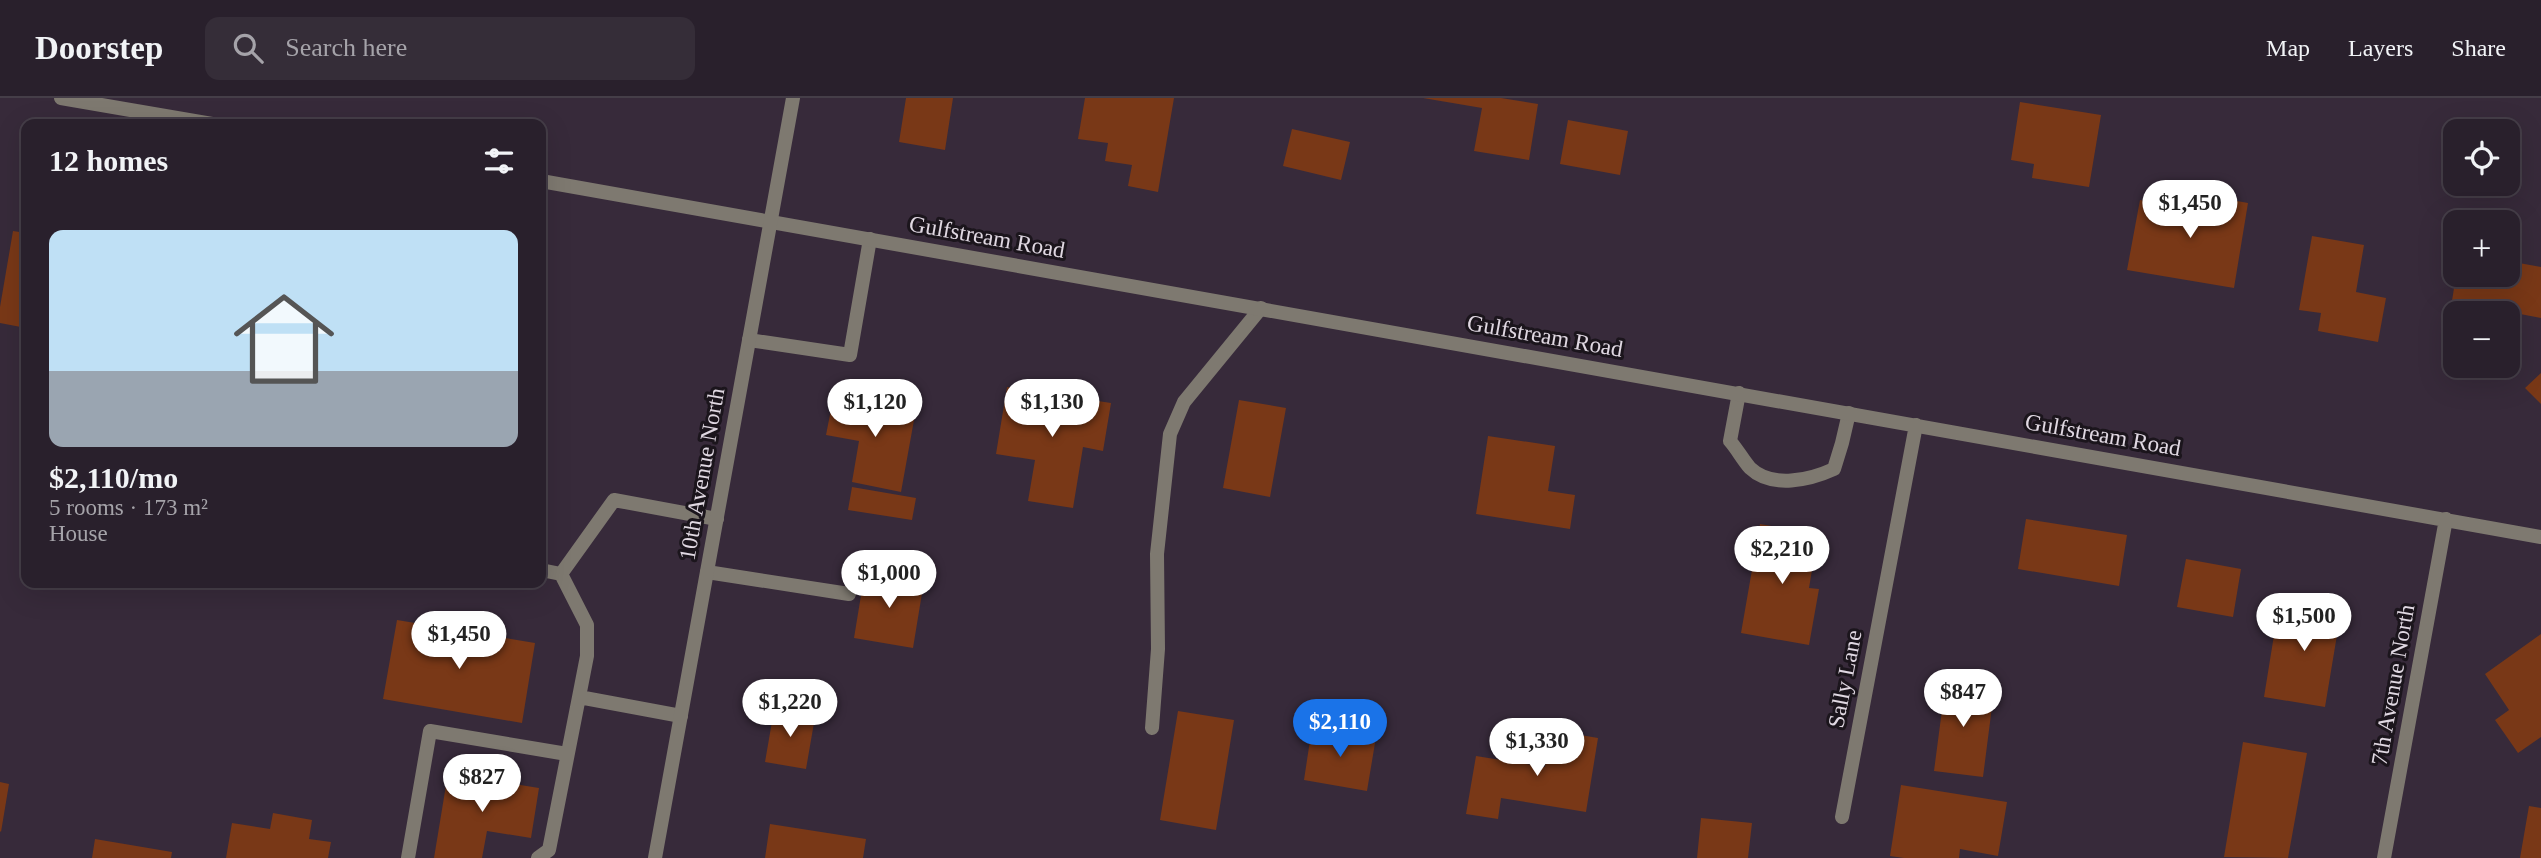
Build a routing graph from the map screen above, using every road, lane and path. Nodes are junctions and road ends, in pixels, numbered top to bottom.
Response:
1 (61, 98) edge
2 (793, 98) edge
3 (183, 119) edge
4 (546, 182) edge
5 (771, 221) junction
6 (870, 239) junction
7 (1261, 308) junction
8 (749, 340) junction
9 (1739, 393) junction
10 (1849, 413) junction
11 (1916, 425) junction
12 (717, 519) junction
13 (2446, 519) junction
14 (2541, 537) edge
15 (546, 571) edge
16 (707, 572) junction
17 (561, 574) junction
18 (849, 594) dead end
19 (579, 697) junction
20 (681, 716) junction
21 (1152, 728) dead end
22 (567, 754) junction
23 (1842, 817) dead end
24 (408, 858) edge
25 (538, 858) edge
26 (655, 858) edge
27 (2384, 858) edge

1 - 3 street
2 - 5 street, 10th Avenue North
4 - 5 street, Gulfstream Road
5 - 6 street, Gulfstream Road
5 - 8 street, 10th Avenue North
6 - 7 street, Gulfstream Road
6 - 8 street
7 - 9 street, Gulfstream Road
7 - 21 street
8 - 12 street, 10th Avenue North
9 - 10 street, Gulfstream Road
9 - 10 street
10 - 11 street, Gulfstream Road
11 - 13 street, Gulfstream Road
11 - 23 street, Sally Lane
12 - 16 street, 10th Avenue North
12 - 17 street
13 - 14 street, Gulfstream Road
13 - 27 street, 7th Avenue North
15 - 17 street
16 - 18 street
16 - 20 street, 10th Avenue North
17 - 19 street
19 - 20 street
19 - 22 street
20 - 26 street, 10th Avenue North
22 - 24 street
22 - 25 street

